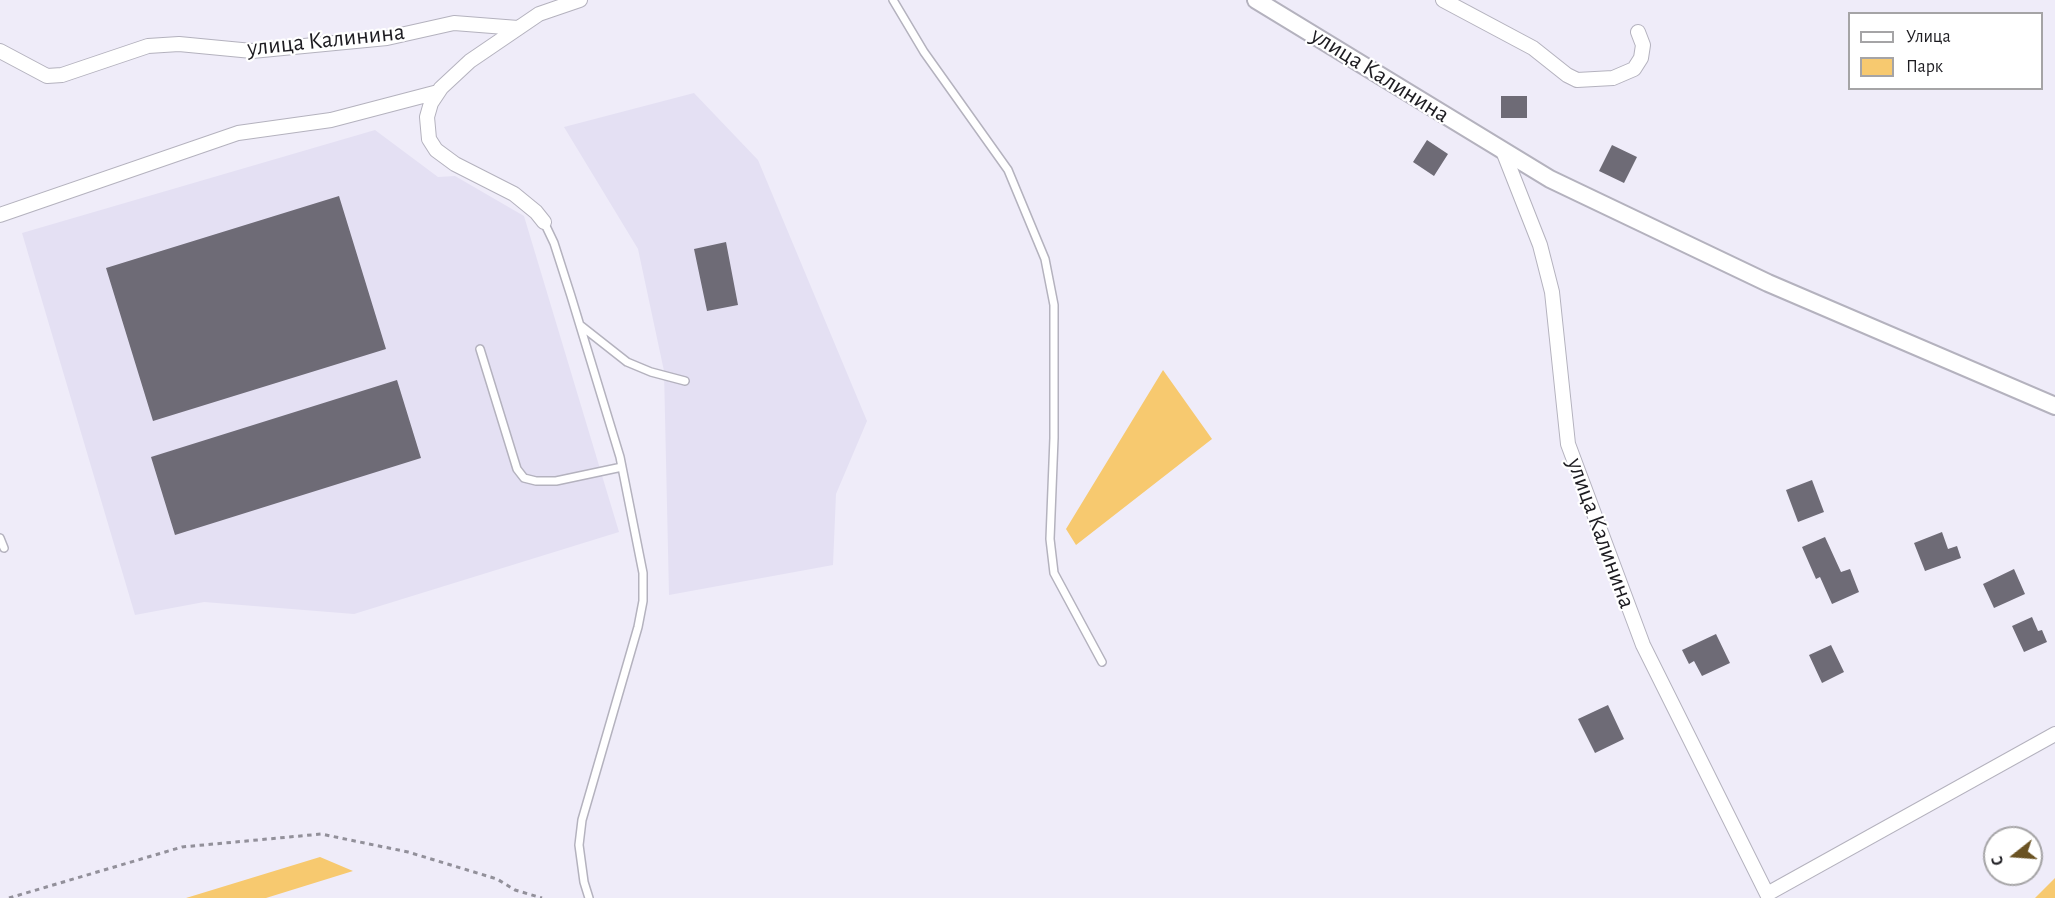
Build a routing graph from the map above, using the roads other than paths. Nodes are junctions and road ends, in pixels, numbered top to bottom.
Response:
1 (580, 0) edge
2 (893, 0) edge
3 (1256, 0) edge
4 (1443, 0) edge
5 (519, 28) junction
6 (1638, 32) dead end
7 (0, 51) edge
8 (438, 92) junction
9 (1503, 151) junction
10 (0, 215) edge
11 (544, 222) joint
12 (580, 325) junction
13 (480, 349) dead end
14 (686, 381) dead end
15 (2055, 406) edge
16 (622, 467) junction
17 (0, 538) edge
18 (4, 548) dead end
19 (1102, 662) dead end
20 (2055, 734) edge
21 (1765, 896) edge
22 (589, 898) edge

1 - 5 street
2 - 19 lane
3 - 9 street, улица Калинина
4 - 6 street
5 - 7 street, улица Калинина
5 - 8 street
8 - 10 street
8 - 11 street
9 - 15 street, улица Калинина
9 - 21 street, улица Калинина
11 - 12 lane
12 - 14 lane
12 - 16 lane
13 - 16 lane
16 - 22 lane
17 - 18 lane
20 - 21 street

